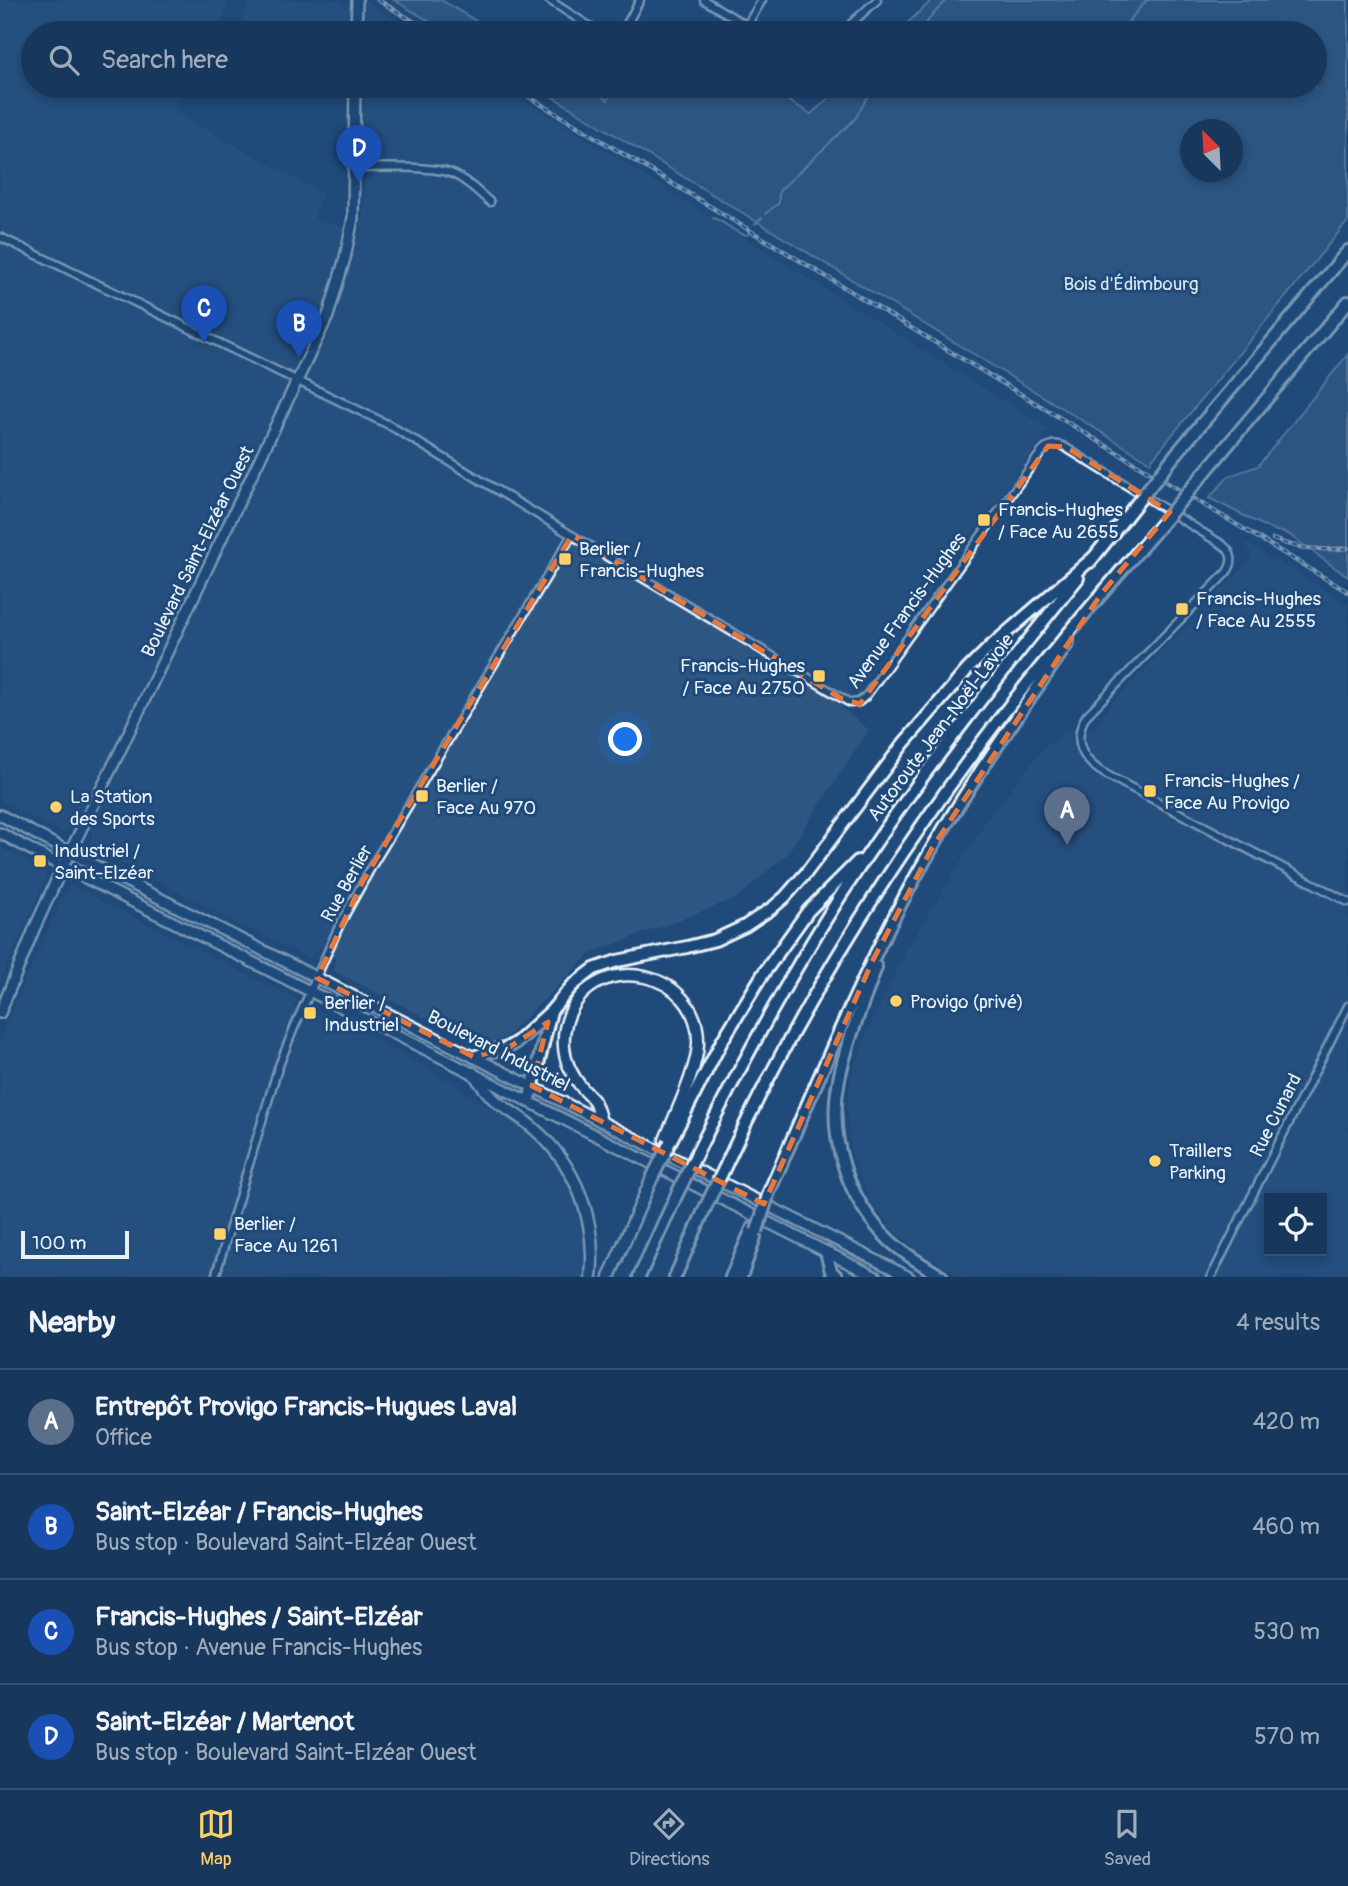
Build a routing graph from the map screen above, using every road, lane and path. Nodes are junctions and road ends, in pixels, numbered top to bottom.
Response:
1 (357, 0) edge
2 (550, 0) edge
3 (640, 0) edge
4 (704, 0) edge
5 (762, 0) edge
6 (877, 0) edge
7 (356, 21) edge
8 (582, 21) edge
9 (629, 21) edge
10 (740, 21) edge
11 (749, 21) edge
12 (854, 21) edge
13 (355, 98) edge
14 (355, 167) junction
15 (490, 202) dead end
16 (2, 238) edge
17 (0, 247) edge
18 (1348, 251) edge
19 (1348, 302) edge
20 (297, 381) junction
21 (572, 535) junction
22 (1094, 558) junction
23 (1101, 594) junction
24 (0, 815) edge
25 (0, 832) edge
26 (875, 845) junction
27 (70, 853) junction
28 (63, 866) junction
29 (1348, 902) edge
30 (892, 921) junction
31 (317, 978) junction
32 (311, 991) junction
33 (1348, 1006) edge
34 (551, 1010) junction
35 (0, 1013) edge
36 (474, 1057) junction
37 (473, 1073) junction
38 (532, 1086) junction
39 (528, 1101) junction
40 (601, 1121) junction
41 (668, 1141) junction
42 (652, 1178) joint
43 (754, 1230) junction
44 (826, 1252) junction
45 (898, 1274) edge
46 (215, 1277) edge
47 (591, 1277) edge
48 (609, 1277) edge
49 (639, 1277) edge
50 (675, 1277) edge
51 (731, 1277) edge
52 (741, 1277) edge
53 (837, 1277) edge
54 (876, 1277) edge
55 (909, 1277) edge
56 (942, 1277) edge
57 (1210, 1277) edge

1 - 7 street
2 - 8 street
3 - 9 street
4 - 10 street
5 - 11 street
6 - 12 street
13 - 14 street, Boulevard Saint-Elzéar Ouest
14 - 15 street
14 - 20 street, Boulevard Saint-Elzéar Ouest
16 - 17 street
16 - 20 street, Avenue Francis-Hughes
18 - 22 highway, Autoroute Jean-Noël-Lavoie, bridge
19 - 23 highway, bridge
20 - 21 street, Avenue Francis-Hughes
20 - 27 street, Boulevard Saint-Elzéar Ouest
21 - 29 street, Avenue Francis-Hughes
21 - 31 street, Rue Berlier
22 - 26 highway, Autoroute Jean-Noël-Lavoie
22 - 34 highway
23 - 30 highway
23 - 50 highway, bridge
24 - 27 street, Boulevard Industriel
25 - 28 street, Boulevard Industriel
26 - 41 highway
26 - 49 highway, Autoroute Jean-Noël-Lavoie, bridge
27 - 28 street, Boulevard Saint-Elzéar Ouest
27 - 31 street, Boulevard Industriel
28 - 32 street, Boulevard Industriel
28 - 35 street, Boulevard Saint-Elzéar Ouest
30 - 43 highway, bridge
30 - 56 highway
31 - 32 street, Rue Berlier
31 - 36 street, Boulevard Industriel
32 - 37 street, Boulevard Industriel
32 - 46 street, Rue Berlier
33 - 57 street, Rue Cunard
34 - 36 highway
34 - 38 highway
36 - 38 street, Boulevard Industriel
37 - 39 street, Boulevard Industriel
37 - 47 main road
38 - 39 highway
38 - 40 street, Boulevard Industriel
39 - 44 street, Boulevard Industriel
40 - 41 main road
40 - 45 street, Boulevard Industriel
41 - 42 highway, bridge
42 - 48 main road
43 - 51 highway
43 - 52 highway
44 - 53 highway
44 - 54 street, Boulevard Industriel
45 - 55 street, Boulevard Industriel

